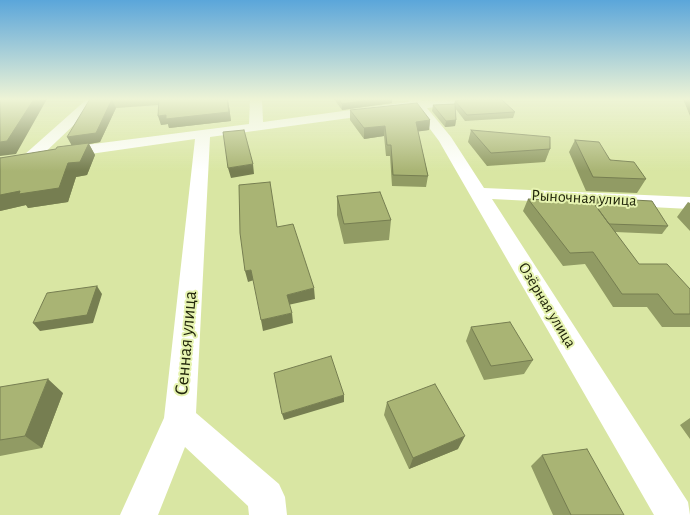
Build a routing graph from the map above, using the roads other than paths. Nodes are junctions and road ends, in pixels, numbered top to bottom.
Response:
1 (69, 123) edge
2 (256, 123) edge
3 (281, 123) edge
4 (432, 123) edge
5 (256, 127) junction
6 (203, 134) junction
7 (30, 158) junction
8 (15, 160) edge
9 (479, 193) junction
10 (690, 203) edge
11 (180, 420) junction
12 (139, 515) edge
13 (268, 515) edge
14 (675, 515) edge

1 - 7 street
2 - 5 street
3 - 5 street
4 - 9 street, Озёрная улица
5 - 6 street
6 - 7 street
6 - 11 street, Сенная улица
7 - 8 street
9 - 10 street, Рыночная улица
9 - 14 street, Озёрная улица
11 - 12 street, Сенная улица
11 - 13 street

